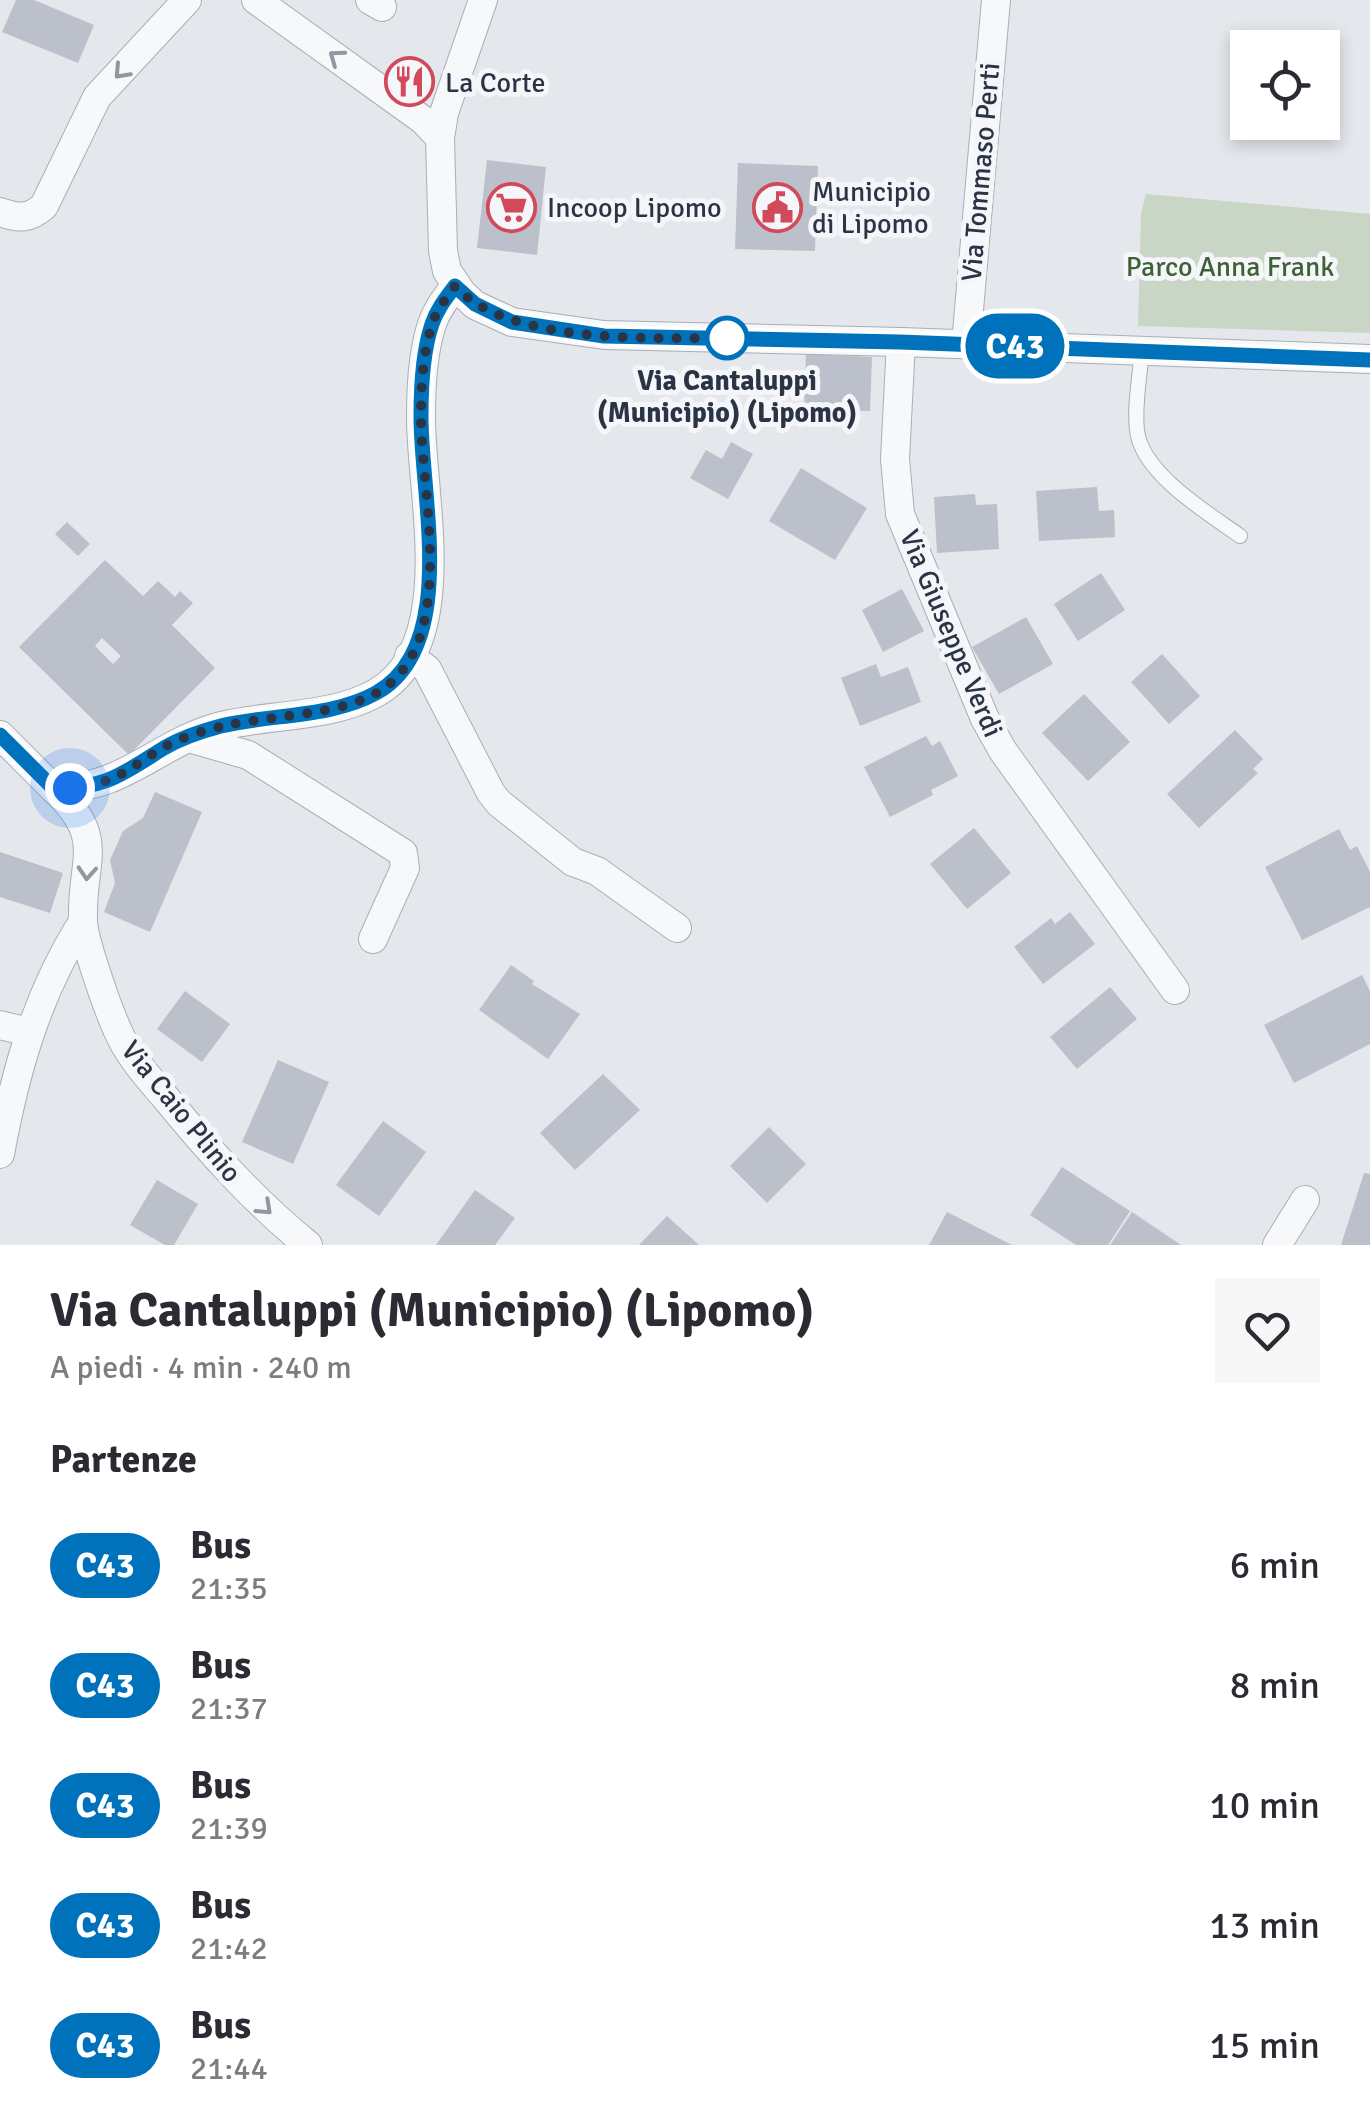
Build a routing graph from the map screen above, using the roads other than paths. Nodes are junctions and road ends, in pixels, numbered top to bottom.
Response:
1 (187, 0) edge
2 (256, 0) edge
3 (483, 0) edge
4 (996, 0) edge
5 (440, 138) junction
6 (0, 212) edge
7 (455, 286) junction
8 (900, 342) junction
9 (966, 344) junction
10 (1142, 350) junction
11 (1370, 360) edge
12 (1240, 536) dead end
13 (410, 656) junction
14 (0, 735) edge
15 (186, 738) junction
16 (53, 788) junction
17 (82, 922) junction
18 (677, 928) dead end
19 (374, 939) dead end
20 (1176, 990) dead end
21 (0, 1026) edge
22 (29, 1032) junction
23 (0, 1154) edge
24 (1306, 1200) dead end
25 (308, 1245) edge
26 (1277, 1245) edge

1 -> 6 street
5 -> 2 street
3 - 5 street
4 - 9 street, Via Tommaso Perti
5 - 7 street
7 - 8 street
7 - 13 street
8 - 9 street
8 - 20 street, Via Giuseppe Verdi
9 - 10 street
10 - 11 street
10 - 12 lane
13 - 15 street
13 - 18 street
14 - 16 street, Via Caio Plinio
15 - 16 street
15 - 19 street
16 -> 17 street, Via Caio Plinio
17 - 22 street
17 -> 25 street, Via Caio Plinio
21 - 22 street
22 - 23 street
24 - 26 street

